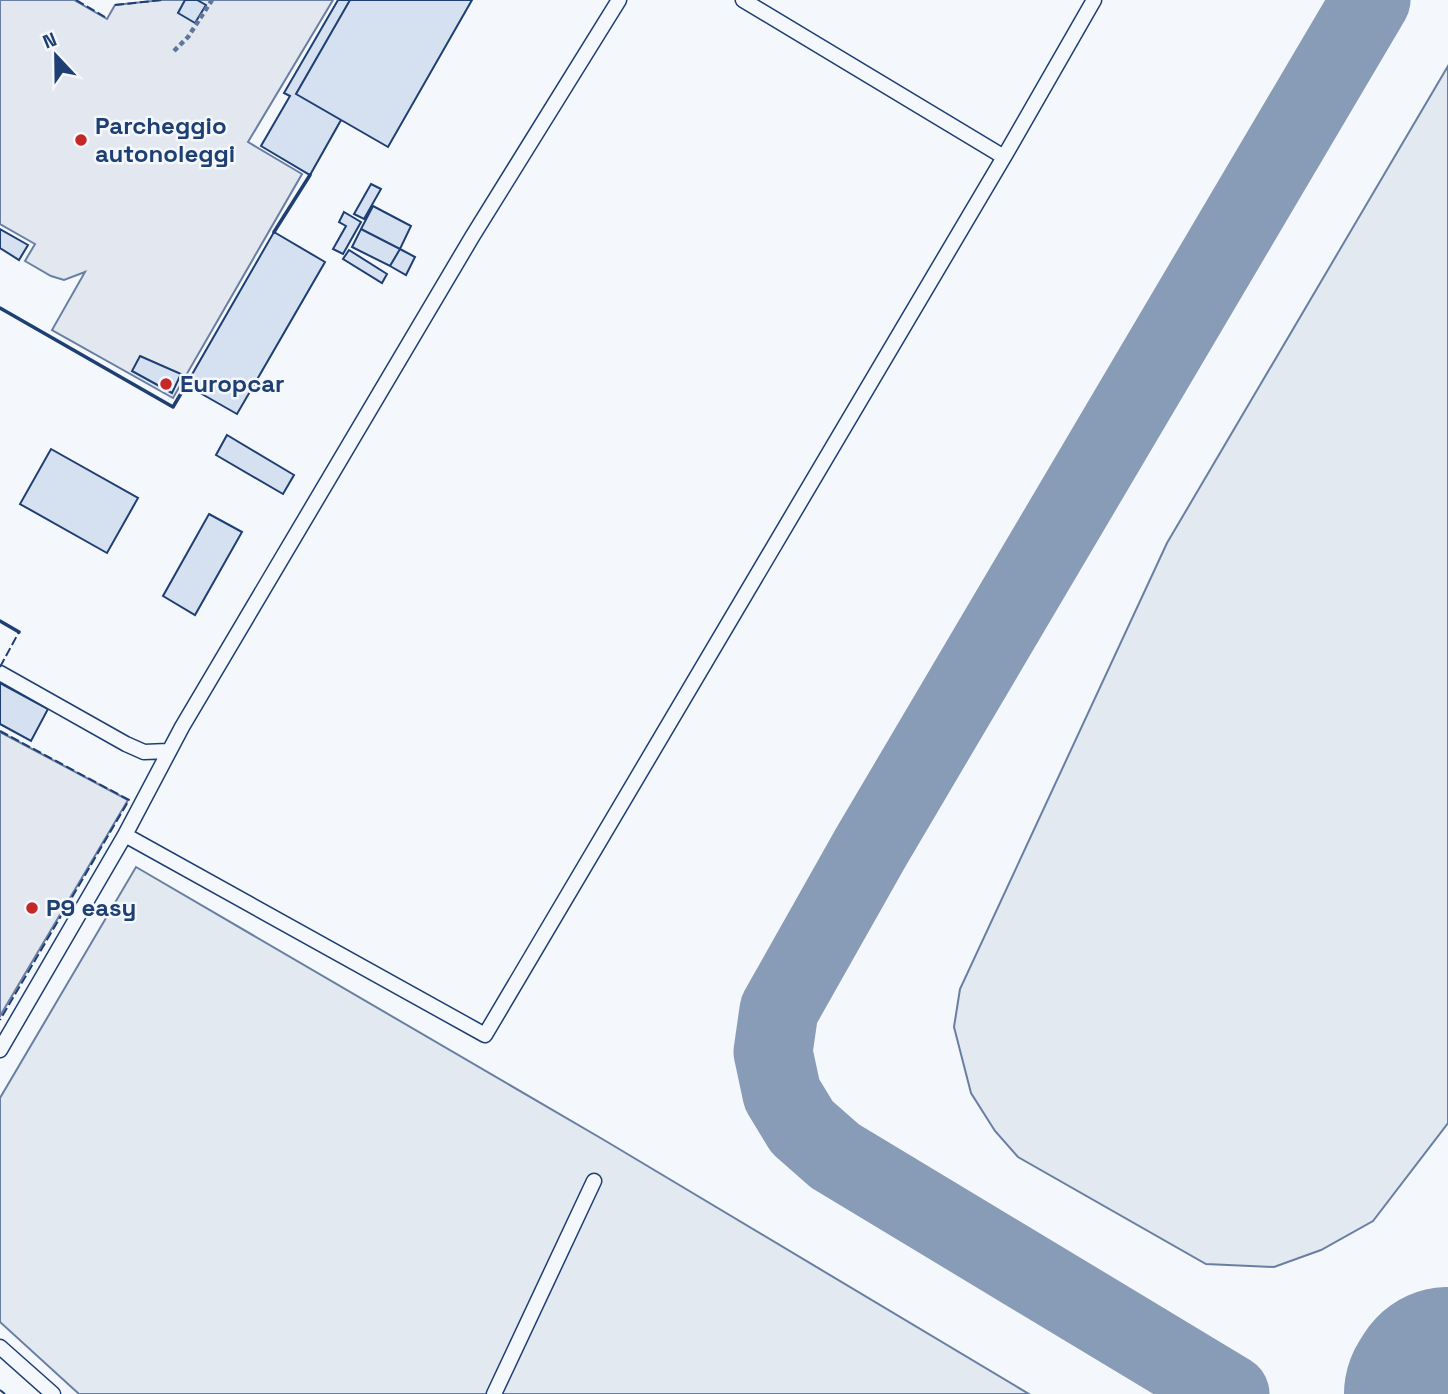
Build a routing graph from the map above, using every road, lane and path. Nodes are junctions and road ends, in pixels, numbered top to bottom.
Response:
1 (212, 0) edge
2 (619, 0) edge
3 (743, 0) edge
4 (1094, 0) edge
5 (174, 51) dead end
6 (1004, 157) junction
7 (0, 673) edge
8 (168, 751) junction
9 (125, 835) junction
10 (0, 1050) edge
11 (594, 1181) dead end
12 (0, 1347) edge
13 (53, 1394) edge
14 (494, 1394) edge

1 - 5 path
2 - 8 lane
3 - 6 lane
4 - 6 lane
6 - 9 lane
7 - 8 lane
8 - 9 lane
9 - 10 lane
11 - 14 lane
12 - 13 lane

